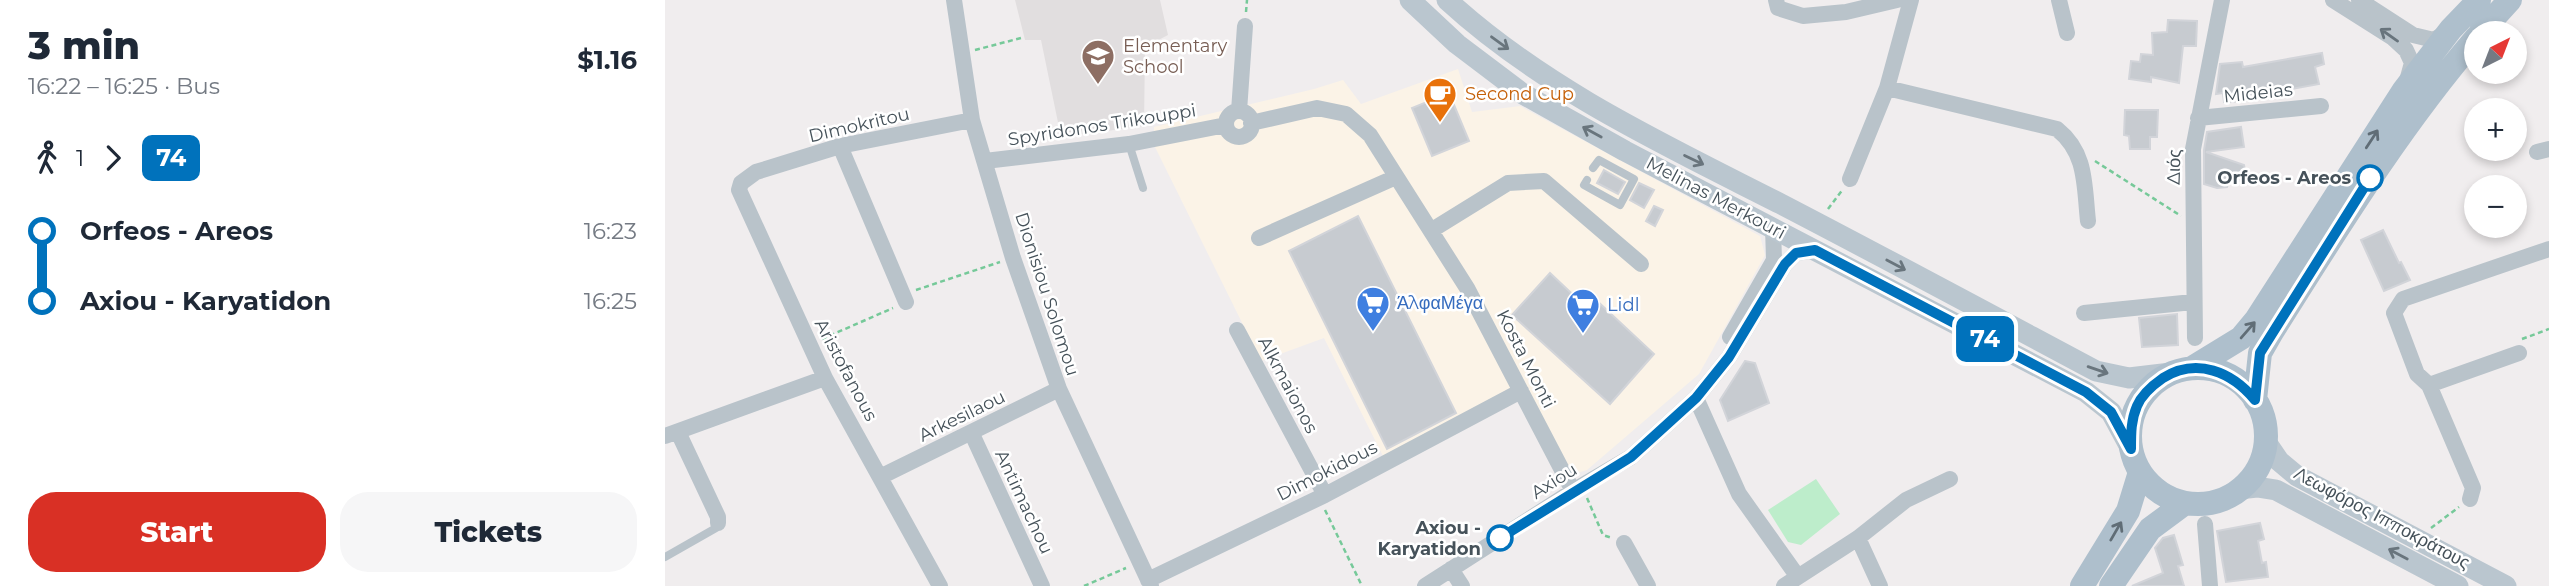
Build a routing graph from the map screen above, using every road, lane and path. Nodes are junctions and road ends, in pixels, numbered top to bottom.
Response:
1 (954, 0) edge
2 (1410, 0) edge
3 (1447, 0) edge
4 (1897, 0) edge
5 (1912, 0) edge
6 (2059, 0) edge
7 (2222, 0) edge
8 (2333, 0) edge
9 (2359, 0) edge
10 (2510, 0) edge
11 (2474, 2) edge
12 (1777, 4) edge
13 (2491, 21) edge
14 (1245, 26) dead end
15 (2451, 29) junction
16 (2067, 33) dead end
17 (1021, 38) dead end
18 (2464, 52) edge
19 (962, 53) junction
20 (1887, 88) junction
21 (2404, 90) junction
22 (2321, 106) dead end
23 (1239, 111) junction
24 (2198, 118) junction
25 (971, 120) junction
26 (1251, 123) junction
27 (1226, 125) junction
28 (1129, 144) junction
29 (840, 146) junction
30 (2076, 149) junction
31 (1621, 160) junction
32 (985, 161) junction
33 (1594, 168) dead end
34 (756, 172) joint
35 (1396, 177) junction
36 (1850, 179) joint
37 (1587, 180) dead end
38 (1143, 188) dead end
39 (2088, 221) dead end
40 (1818, 223) junction
41 (2192, 223) junction
42 (1773, 227) junction
43 (1432, 230) junction
44 (1259, 238) dead end
45 (2549, 249) edge
46 (1815, 250) junction
47 (1013, 258) junction
48 (1641, 264) dead end
49 (904, 298) junction
50 (2193, 302) junction
51 (2084, 313) dead end
52 (2549, 329) edge
53 (1237, 330) dead end
54 (2195, 338) dead end
55 (810, 344) junction
56 (2519, 353) joint
57 (2182, 371) junction
58 (825, 378) junction
59 (2429, 385) junction
60 (1059, 389) junction
61 (1521, 391) junction
62 (1696, 398) junction
63 (2255, 400) junction
64 (672, 434) edge
65 (972, 434) junction
66 (2266, 442) junction
67 (2131, 449) junction
68 (2140, 472) junction
69 (882, 476) junction
70 (1950, 479) dead end
71 (1578, 488) junction
72 (2239, 489) junction
73 (1322, 496) junction
74 (2470, 499) joint
75 (2185, 503) junction
76 (719, 523) joint
77 (2205, 524) dead end
78 (1858, 538) junction
79 (2417, 539) junction
80 (1623, 543) joint
81 (665, 557) edge
82 (1139, 562) junction
83 (1451, 569) junction
84 (1798, 577) junction
85 (1149, 583) edge
86 (940, 586) edge
87 (1041, 586) edge
88 (1084, 586) edge
89 (1363, 586) edge
90 (1425, 586) edge
91 (1461, 586) edge
92 (1648, 586) edge
93 (1784, 586) edge
94 (1879, 586) edge
95 (2082, 586) edge
96 (2111, 586) edge
97 (2210, 586) edge
98 (2458, 586) edge
99 (2506, 586) edge

1 - 19 street, Dionisiou Solomou
31 -> 2 main road, Melinas Merkouri
3 -> 40 main road, Melinas Merkouri
4 - 12 street
5 - 20 street
6 - 16 street
7 - 24 street, Διός
21 -> 8 street
9 - 15 street
10 - 13 main road
11 - 15 main road
14 - 23 street
15 - 21 main road
17 - 19 path
18 - 63 main road
19 - 25 street, Dionisiou Solomou
20 - 30 street
20 - 36 street
57 -> 21 main road
22 - 24 street, Mideias
23 - 26 street
23 - 27 street
24 - 41 street, Διός
25 - 29 street, Dimokritou
25 - 32 street, Dionisiou Solomou
26 - 27 street
26 - 35 street, Kosta Monti
27 - 28 street, Spyridonos Trikouppi
28 - 32 street, Spyridonos Trikouppi
28 - 38 lane
29 - 34 street, Dimokritou
29 - 49 street
30 - 39 street
30 - 41 path
31 - 33 lane
31 - 37 lane
31 - 42 main road, Melinas Merkouri
32 - 47 street, Dionisiou Solomou
34 - 55 street, Aristofanous
35 - 43 street, Kosta Monti
35 - 44 street
36 - 40 path
40 -> 57 main road, Melinas Merkouri
41 - 50 street, Διός
42 - 46 main road, Melinas Merkouri
42 - 62 street, Axiou
43 - 48 street
43 - 61 street, Kosta Monti
45 - 59 street
46 - 62 street, Axiou
46 - 67 main road, Melinas Merkouri
47 - 49 path
47 - 60 street, Dionisiou Solomou
49 - 55 path
50 - 51 street
50 - 54 street, Διός
52 - 56 path
53 - 73 street, Alkmaionos
55 - 58 street, Aristofanous
56 - 59 street
57 - 63 main road
57 - 67 main road
58 - 64 street
58 - 69 street, Aristofanous
59 - 74 street
60 - 65 street, Arkesilaou
60 - 82 street, Dionisiou Solomou
61 - 71 street, Kosta Monti
61 - 73 street, Dimokidous
62 - 71 street, Axiou
62 - 84 street
63 - 66 main road
64 - 76 street
65 - 69 street, Arkesilaou
65 - 87 street, Antimachou
66 - 72 main road
66 - 79 main road, Λεωφόρος Ιπποκράτους
67 - 68 main road
68 - 75 main road
95 -> 68 main road
69 - 86 street, Aristofanous
70 - 78 street
71 - 80 path
71 - 83 street, Axiou
72 - 75 main road
98 -> 72 main road, Λεωφόρος Ιπποκράτους
73 - 85 street, Dimokidous
73 - 89 path
74 - 79 path
75 - 96 main road
76 - 81 lane
77 - 97 street
78 - 84 street
78 - 94 street
79 - 99 main road, Λεωφόρος Ιπποκράτους
80 - 92 street
82 - 85 street, Dionisiou Solomou
82 - 88 path
83 - 90 street, Axiou
83 - 91 street
84 - 93 street

